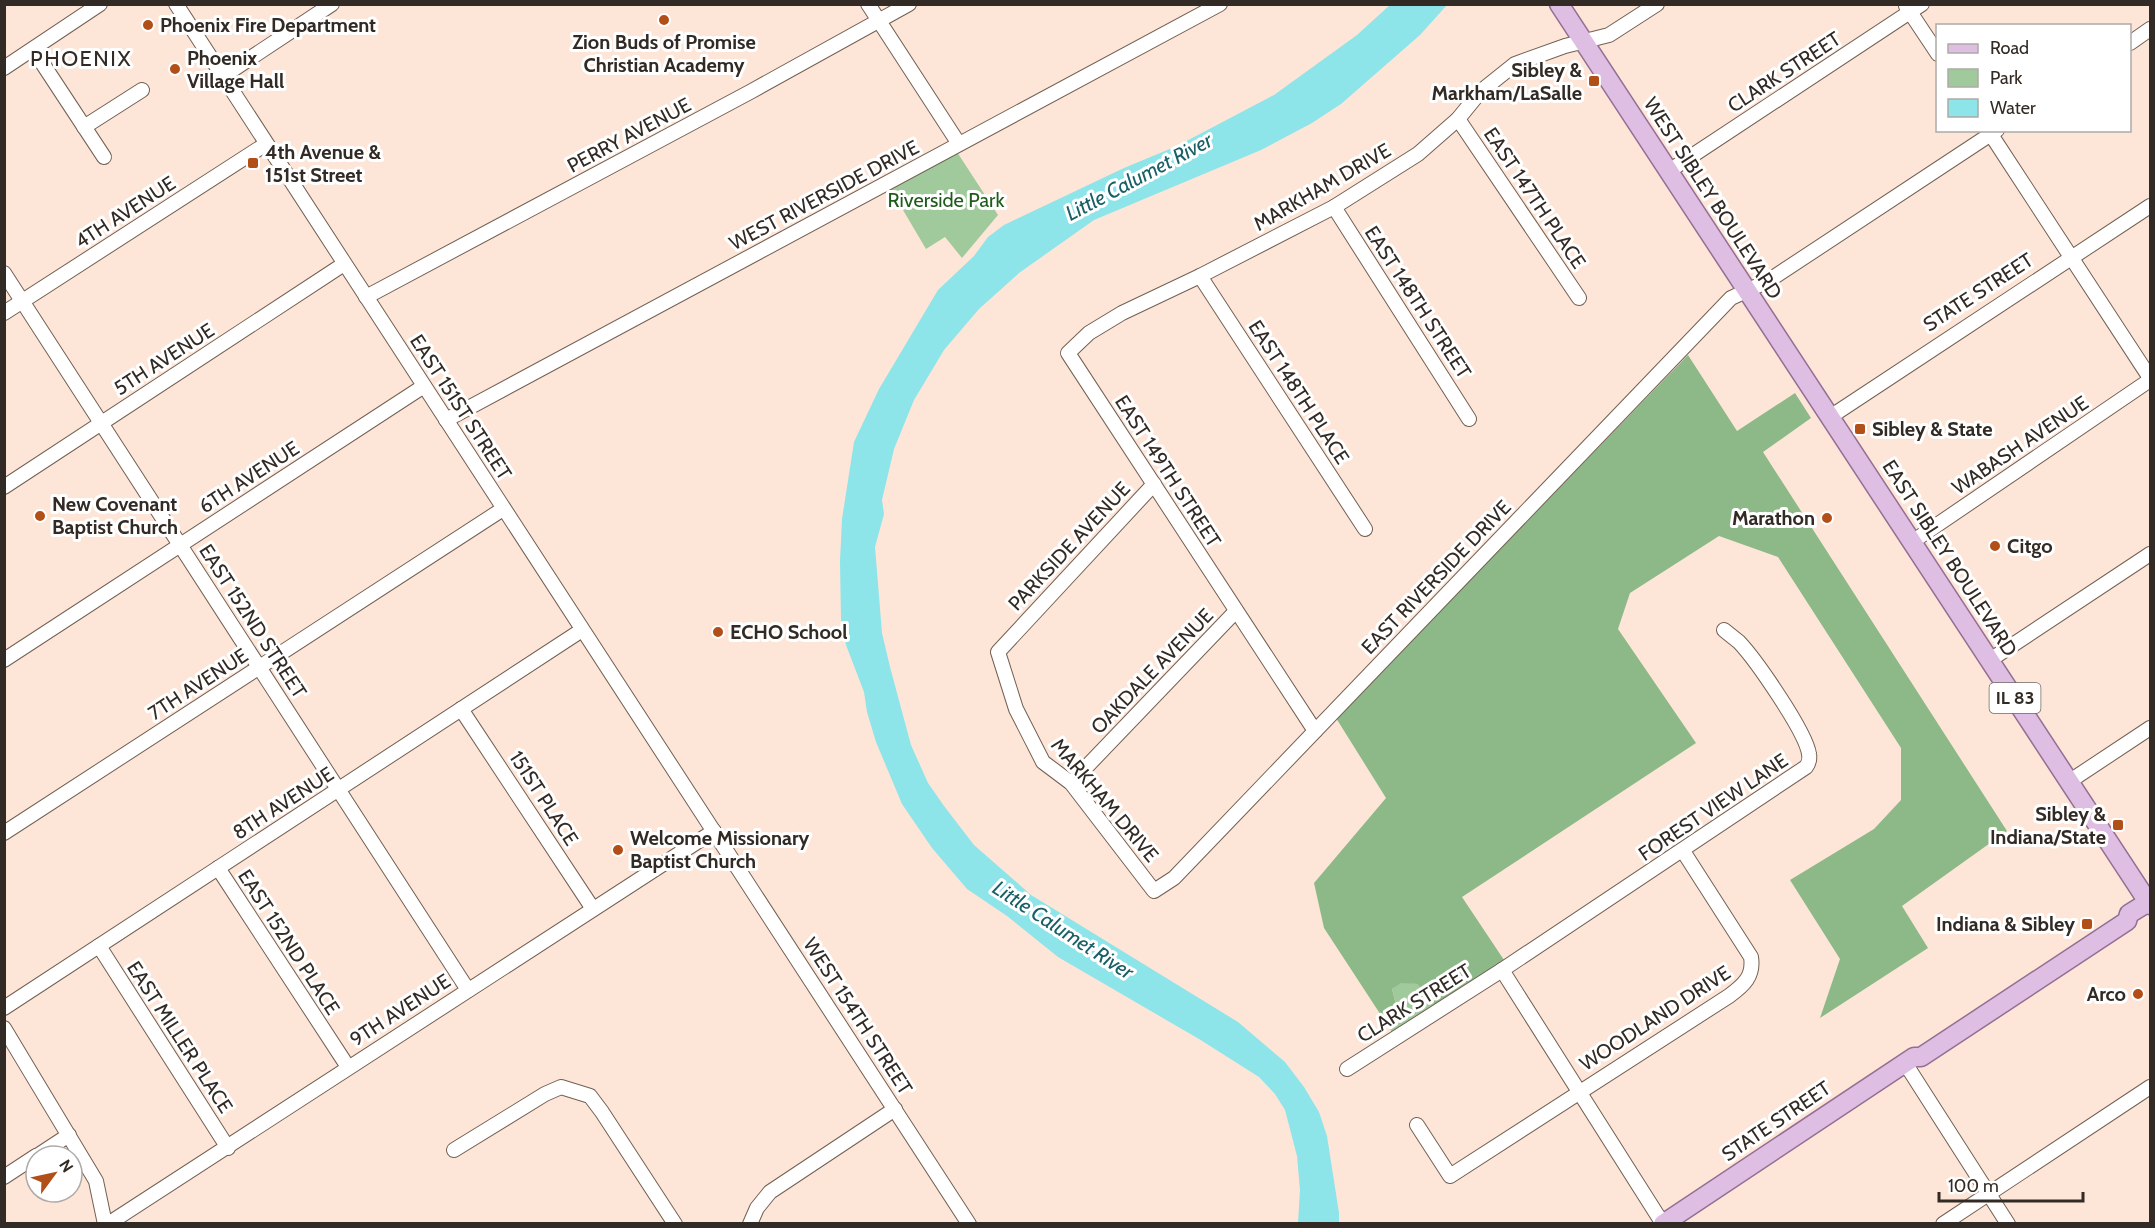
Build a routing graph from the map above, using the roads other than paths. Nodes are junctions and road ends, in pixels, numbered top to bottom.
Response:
1 (100, 4) edge
2 (176, 4) edge
3 (332, 4) edge
4 (868, 4) edge
5 (909, 4) edge
6 (1220, 4) edge
7 (1559, 4) edge
8 (1657, 4) edge
9 (1912, 7) edge
10 (879, 21) junction
11 (2151, 29) edge
12 (1584, 42) junction
13 (2131, 42) edge
14 (33, 49) junction
15 (1936, 50) edge
16 (4, 68) edge
17 (222, 76) junction
18 (142, 90) dead end
19 (1458, 119) junction
20 (84, 127) junction
21 (1992, 132) edge
22 (266, 144) junction
23 (959, 144) junction
24 (104, 157) dead end
25 (1668, 171) junction
26 (2151, 206) edge
27 (1334, 207) junction
28 (2072, 258) junction
29 (344, 264) junction
30 (4, 273) edge
31 (1200, 276) junction
32 (1747, 291) junction
33 (366, 297) junction
34 (1579, 298) dead end
35 (23, 302) junction
36 (4, 314) edge
37 (1068, 353) joint
38 (2151, 379) edge
39 (424, 386) junction
40 (1830, 417) junction
41 (1469, 418) dead end
42 (446, 420) junction
43 (102, 423) junction
44 (1154, 484) junction
45 (4, 487) edge
46 (503, 509) junction
47 (1365, 530) dead end
48 (1912, 542) junction
49 (181, 545) junction
50 (2151, 554) edge
51 (1236, 611) junction
52 (582, 630) junction
53 (1724, 630) dead end
54 (1013, 634) joint
55 (4, 660) edge
56 (1990, 660) junction
57 (260, 667) junction
58 (461, 709) junction
59 (2151, 728) edge
60 (1315, 731) junction
61 (2070, 781) junction
62 (1071, 783) junction
63 (339, 789) junction
64 (714, 831) junction
65 (4, 833) edge
66 (1683, 850) junction
67 (218, 868) junction
68 (1154, 891) joint
69 (2150, 903) edge
70 (593, 909) junction
71 (99, 946) junction
72 (1502, 970) junction
73 (468, 990) junction
74 (4, 1008) edge
75 (4, 1028) edge
76 (1910, 1060) junction
77 (348, 1067) junction
78 (1347, 1069) dead end
79 (2151, 1087) edge
80 (1579, 1092) junction
81 (895, 1109) junction
82 (1417, 1125) dead end
83 (69, 1135) junction
84 (55, 1144) edge
85 (228, 1148) junction
86 (454, 1150) dead end
87 (24, 1164) edge
88 (4, 1177) edge
89 (1989, 1193) junction
90 (106, 1224) edge
91 (675, 1224) edge
92 (750, 1224) edge
93 (969, 1224) edge
94 (1663, 1224) edge
95 (1943, 1224) edge
96 (2008, 1224) edge

1 - 14 street
2 - 17 street, EAST 151ST STREET
3 - 17 street
4 - 10 street
5 - 10 street, PERRY AVENUE
6 - 23 street, WEST RIVERSIDE DRIVE
7 - 12 main road, WEST SIBLEY BOULEVARD / IL 83
8 - 12 street, MARKHAM DRIVE
9 - 15 street
9 - 25 street, CLARK STREET
10 - 23 street
10 - 33 street, PERRY AVENUE
11 - 13 street
12 - 19 street, MARKHAM DRIVE
12 - 25 main road, WEST SIBLEY BOULEVARD / IL 83
14 - 16 street
14 - 20 street
17 - 22 street, EAST 151ST STREET
18 - 20 street
19 - 27 street, MARKHAM DRIVE
19 - 34 street, EAST 147TH PLACE
20 - 24 street
21 - 28 street
21 - 32 street, EAST RIVERSIDE DRIVE
22 - 29 street, EAST 151ST STREET
22 - 35 street, 4TH AVENUE
23 - 42 street, WEST RIVERSIDE DRIVE
25 - 32 main road, WEST SIBLEY BOULEVARD / IL 83
26 - 28 street, STATE STREET
27 - 31 street, MARKHAM DRIVE
27 - 41 street, EAST 148TH STREET
28 - 38 street
28 - 40 street, STATE STREET
29 - 33 street, EAST 151ST STREET
29 - 43 street, 5TH AVENUE
30 - 35 street, EAST 152ND STREET
31 - 37 street, MARKHAM DRIVE
31 - 47 street, EAST 148TH PLACE
32 - 40 main road, WEST SIBLEY BOULEVARD / IL 83
32 - 60 street, EAST RIVERSIDE DRIVE
33 - 39 street, EAST 151ST STREET
35 - 36 street, 4TH AVENUE
35 - 43 street, EAST 152ND STREET
37 - 44 street, EAST 149TH STREET
38 - 48 street, WABASH AVENUE
39 - 42 street, EAST 151ST STREET
39 - 49 street, 6TH AVENUE
40 - 48 main road, EAST SIBLEY BOULEVARD / IL 83
42 - 46 street, EAST 151ST STREET
43 - 45 street, 5TH AVENUE
43 - 49 street, EAST 152ND STREET
44 - 51 street, EAST 149TH STREET
44 - 54 street, PARKSIDE AVENUE
46 - 52 street, EAST 151ST STREET
46 - 57 street, 7TH AVENUE
48 - 56 main road, EAST SIBLEY BOULEVARD / IL 83
49 - 55 street, 6TH AVENUE
49 - 57 street, EAST 152ND STREET
50 - 56 street
51 - 60 street, EAST 149TH STREET
51 - 62 street, OAKDALE AVENUE
52 - 58 street, 8TH AVENUE
52 - 64 street, EAST 151ST STREET
53 - 66 street, FOREST VIEW LANE
54 - 62 street, MARKHAM DRIVE
56 - 61 main road, EAST SIBLEY BOULEVARD / IL 83
57 - 63 street, EAST 152ND STREET
57 - 65 street, 7TH AVENUE
58 - 63 street, 8TH AVENUE
58 - 70 street, 151ST PLACE
59 - 61 street
60 - 68 street, EAST RIVERSIDE DRIVE
61 - 69 main road, EAST SIBLEY BOULEVARD / IL 83
62 - 68 street, MARKHAM DRIVE
63 - 67 street, 8TH AVENUE
63 - 73 street, EAST 152ND STREET
64 - 70 street, 9TH AVENUE
64 - 81 street, WEST 154TH STREET
66 - 72 street, FOREST VIEW LANE
66 - 80 street, WOODLAND DRIVE
67 - 71 street, 8TH AVENUE
67 - 77 street, EAST 152ND PLACE
69 - 76 main road, STATE STREET
70 - 73 street, 9TH AVENUE
71 - 74 street, 8TH AVENUE
71 - 85 street, EAST MILLER PLACE
72 - 78 street, CLARK STREET
72 - 80 street
73 - 77 street, 9TH AVENUE
75 - 83 street
76 - 89 street
76 - 94 main road, STATE STREET
77 - 85 street, 9TH AVENUE
79 - 89 street
80 - 82 street, WOODLAND DRIVE
80 - 94 street
81 - 92 street
81 - 93 street, WEST 154TH STREET
83 - 84 street
83 - 90 street
85 - 90 street, 9TH AVENUE
86 - 91 street
87 - 88 street
89 - 95 street
89 - 96 street

